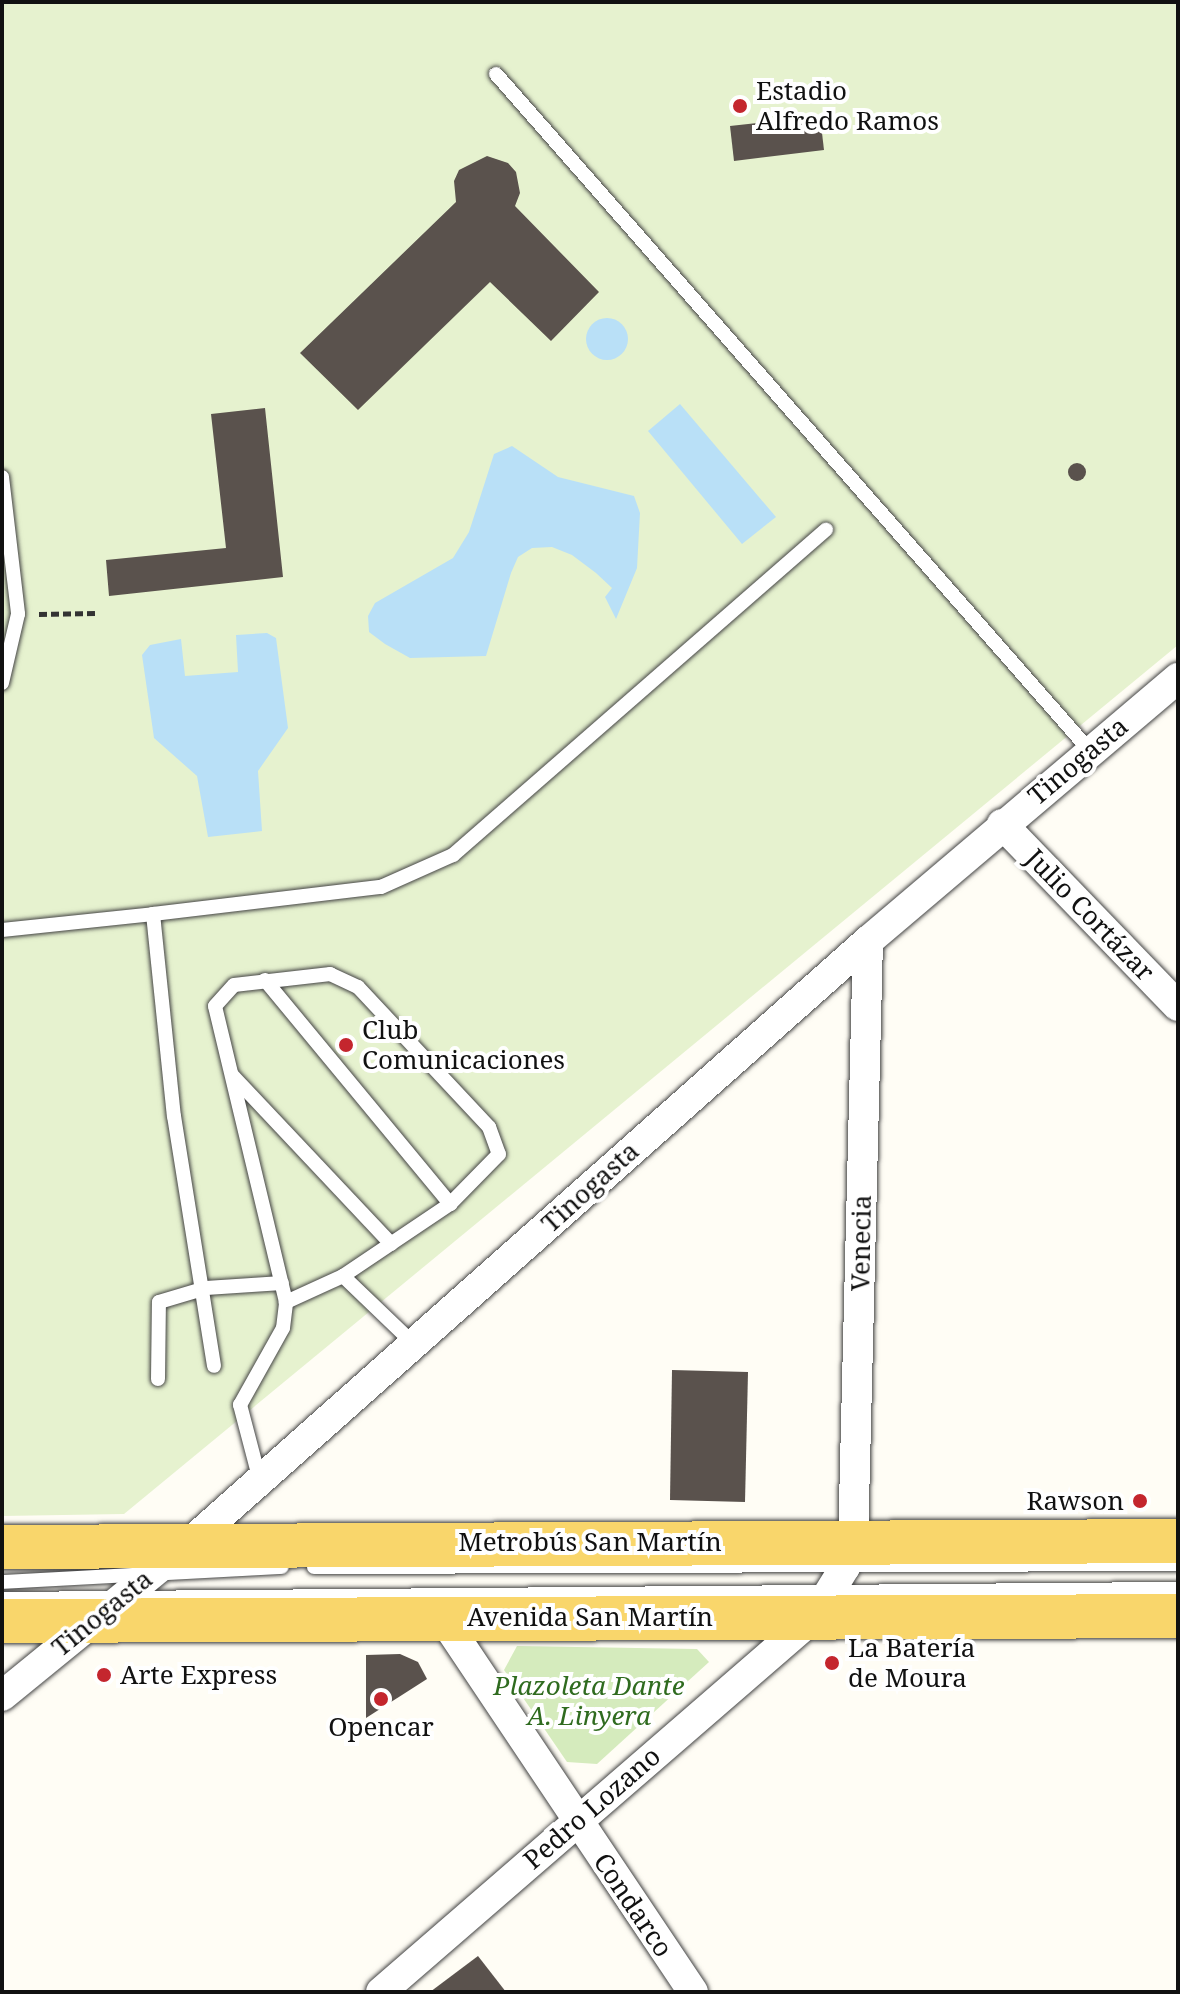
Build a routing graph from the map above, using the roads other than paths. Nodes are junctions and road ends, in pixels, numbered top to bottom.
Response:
1 (496, 74) dead end
2 (2, 477) edge
3 (826, 530) dead end
4 (1178, 678) edge
5 (2, 683) edge
6 (1091, 752) junction
7 (1002, 824) junction
8 (153, 914) junction
9 (2, 930) edge
10 (868, 941) junction
11 (265, 980) junction
12 (1178, 1006) edge
13 (229, 1072) junction
14 (450, 1204) junction
15 (391, 1244) junction
16 (343, 1276) junction
17 (282, 1283) junction
18 (206, 1288) junction
19 (286, 1302) junction
20 (414, 1344) junction
21 (214, 1366) dead end
22 (158, 1379) dead end
23 (260, 1481) junction
24 (1178, 1541) edge
25 (186, 1546) junction
26 (2, 1547) edge
27 (1178, 1564) edge
28 (146, 1575) junction
29 (836, 1580) junction
30 (2, 1582) edge
31 (1178, 1589) edge
32 (2, 1599) edge
33 (106, 1609) junction
34 (1178, 1616) edge
35 (442, 1617) junction
36 (2, 1621) edge
37 (2, 1696) edge
38 (576, 1822) junction
39 (381, 1992) edge
40 (693, 1992) edge

1 - 6 lane
2 - 5 lane
3 - 8 lane
4 - 6 street, Tinogasta
6 - 7 street, Tinogasta
7 - 10 street, Tinogasta
7 - 12 street, Julio Cortázar
8 - 9 lane
8 - 18 lane
10 - 20 street, Tinogasta
10 - 29 street, Venecia
11 - 13 lane
11 - 14 lane
11 - 14 lane
13 - 15 lane
13 - 17 lane
14 - 15 lane
15 - 16 lane
16 - 19 lane
16 - 20 lane
17 - 18 lane
17 - 19 lane
18 - 21 lane
18 - 22 lane
19 - 23 lane
20 - 23 street, Tinogasta
23 - 25 street, Tinogasta
24 - 29 main road, Avenida San Martín
25 - 26 main road, Avenida San Martín
25 - 28 street, Tinogasta
25 - 29 main road, Avenida San Martín
27 - 29 lane, Metrobús San Martín
28 - 29 lane, Metrobús San Martín
28 - 30 lane, Metrobús San Martín
28 - 33 street, Tinogasta
29 - 31 lane, Metrobús San Martín
29 - 33 lane, Metrobús San Martín
29 - 34 main road, Avenida San Martín
29 - 35 main road, Avenida San Martín
29 - 38 street, Pedro Lozano
32 - 33 lane, Metrobús San Martín
33 - 35 main road, Avenida San Martín
33 - 36 main road, Avenida San Martín
33 - 37 street, Tinogasta
35 - 38 street, Condarco
38 - 39 street, Pedro Lozano
38 - 40 street, Condarco

